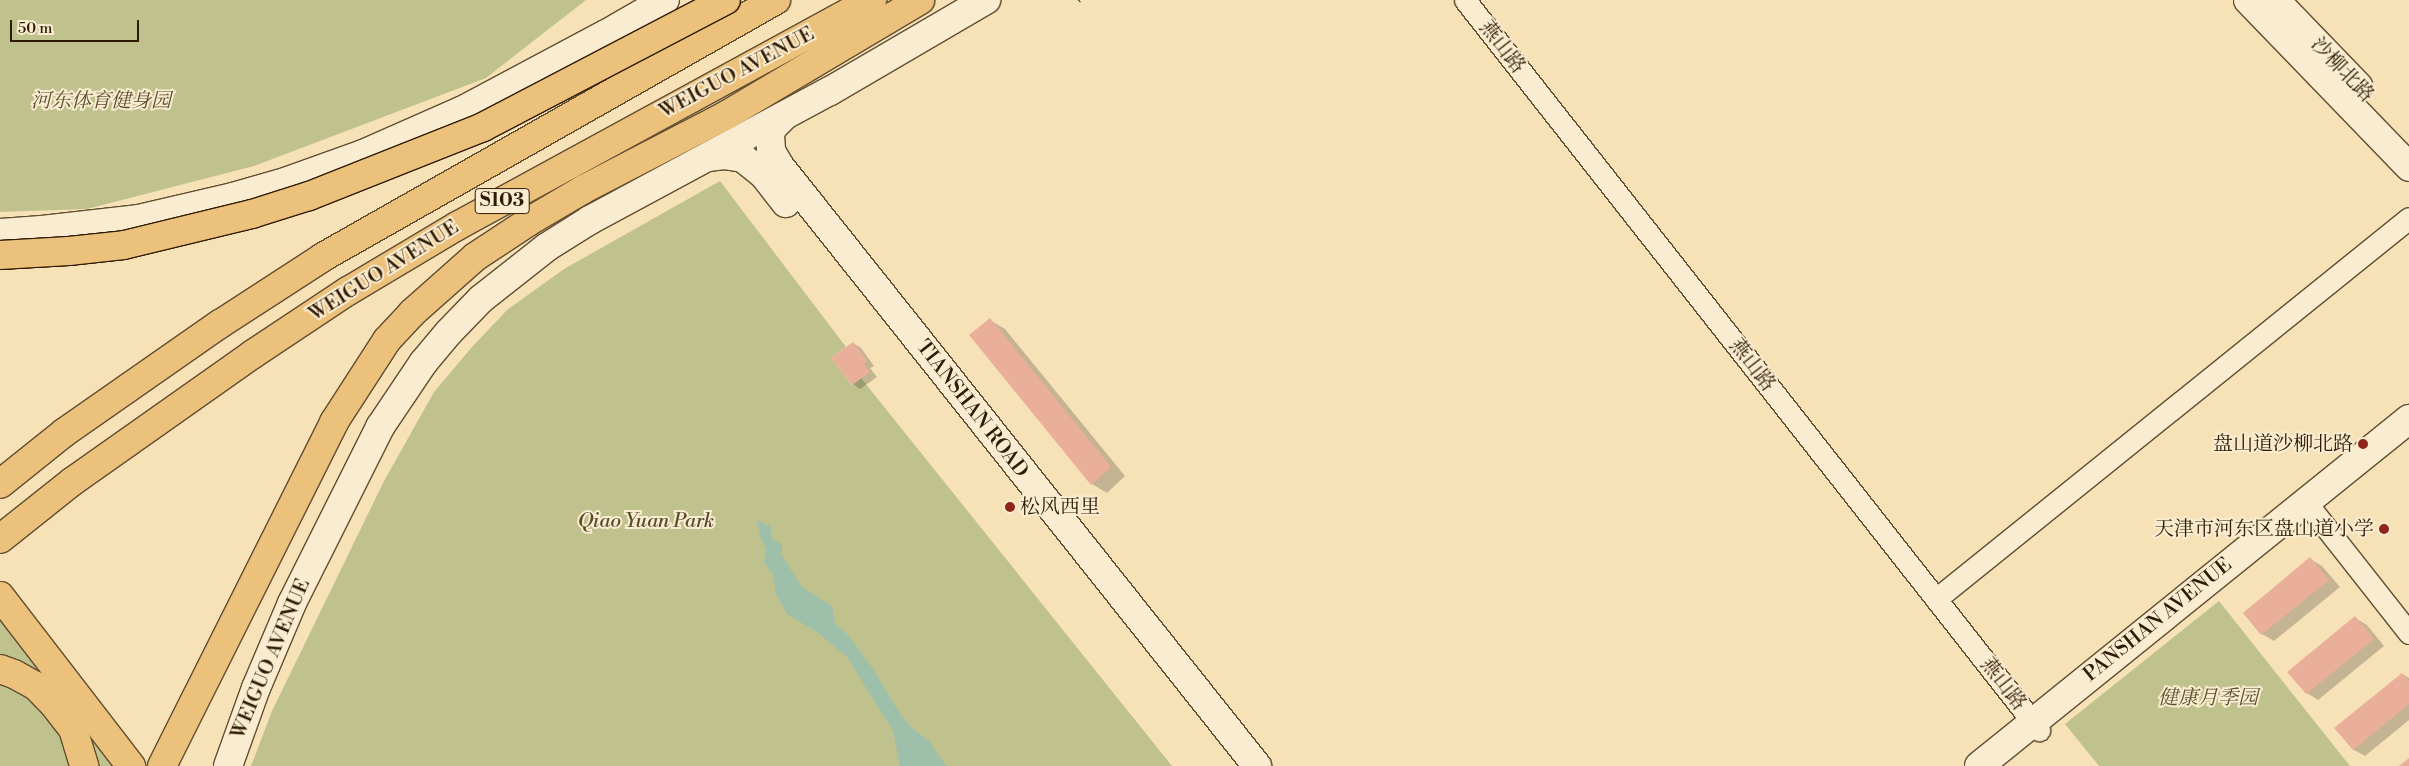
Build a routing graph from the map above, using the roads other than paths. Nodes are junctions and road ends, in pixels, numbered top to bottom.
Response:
1 (627, 0) edge
2 (665, 0) edge
3 (726, 0) edge
4 (776, 0) edge
5 (872, 0) edge
6 (920, 0) edge
7 (986, 0) edge
8 (1465, 0) edge
9 (2248, 0) edge
10 (2275, 0) edge
11 (606, 34) junction
12 (784, 116) junction
13 (2409, 140) edge
14 (710, 156) junction
15 (2409, 167) edge
16 (2409, 218) edge
17 (0, 233) edge
18 (0, 255) edge
19 (2409, 419) edge
20 (2409, 433) edge
21 (0, 484) edge
22 (2308, 506) junction
23 (0, 540) edge
24 (0, 596) edge
25 (1936, 599) junction
26 (2409, 633) edge
27 (213, 664) junction
28 (0, 670) edge
29 (2036, 726) junction
30 (84, 766) edge
31 (131, 766) edge
32 (162, 766) edge
33 (183, 766) edge
34 (228, 766) edge
35 (1236, 766) edge
36 (1257, 766) edge
37 (1979, 766) edge
38 (1995, 766) edge

1 - 11 street
2 - 11 street
3 - 18 main road, bridge
4 - 21 main road, WEIGUO AVENUE / S103
5 - 23 main road, WEIGUO AVENUE / S103
6 - 27 main road
7 - 12 street, WEIGUO AVENUE
8 - 25 street, 燕山路
9 - 15 street
10 - 13 street, 沙柳北路
11 - 17 street
12 - 14 street, WEIGUO AVENUE
12 - 36 street, TIANSHAN ROAD
14 - 34 street, WEIGUO AVENUE
14 - 35 street, TIANSHAN ROAD
16 - 25 street
19 - 22 street, PANSHAN AVENUE
20 - 22 street, PANSHAN AVENUE
22 - 26 street
22 - 29 street, PANSHAN AVENUE
24 - 31 main road
25 - 29 street, 燕山路
27 - 32 main road
27 - 33 main road
28 - 30 main road
29 - 37 street, PANSHAN AVENUE
29 - 38 street, PANSHAN AVENUE

